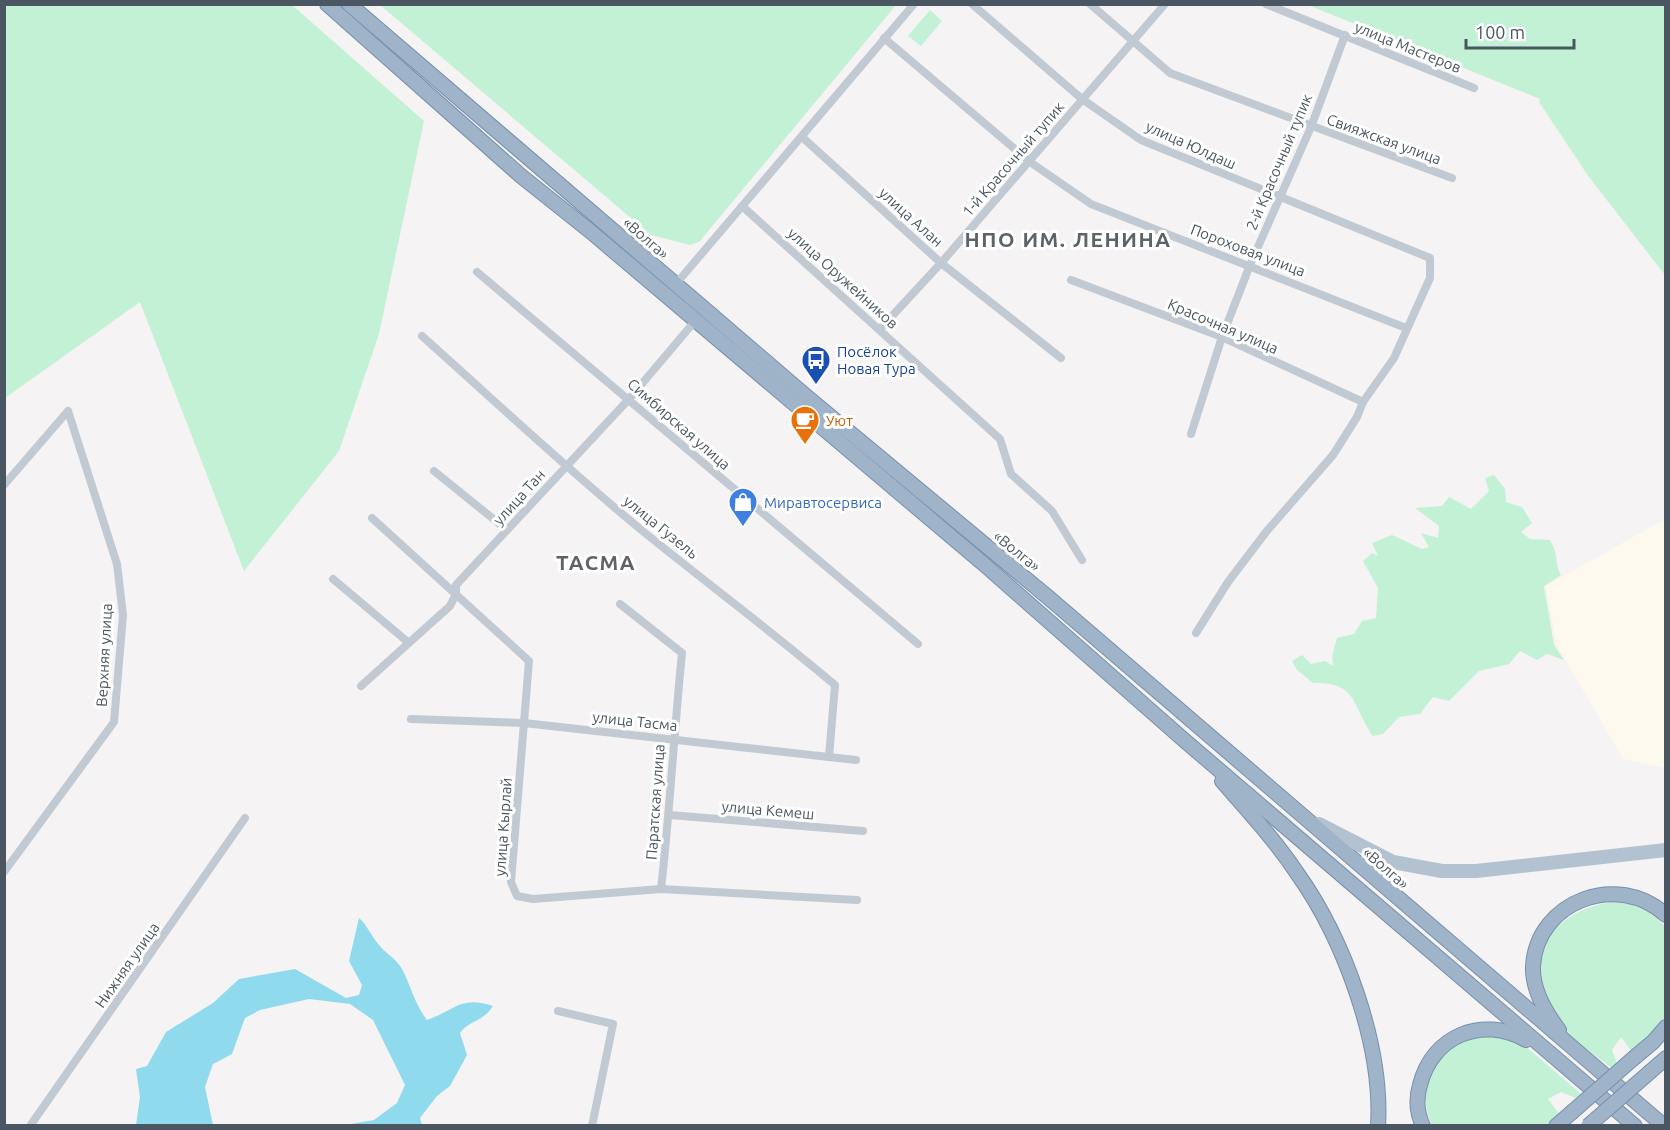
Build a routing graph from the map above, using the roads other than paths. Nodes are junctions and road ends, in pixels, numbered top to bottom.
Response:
1 (327, 4) edge
2 (349, 4) edge
3 (914, 4) edge
4 (972, 4) edge
5 (1090, 4) edge
6 (1165, 4) edge
7 (1266, 4) edge
8 (1345, 35) junction
9 (884, 39) junction
10 (1132, 41) junction
11 (1474, 88) dead end
12 (1082, 99) junction
13 (1311, 127) junction
14 (802, 137) junction
15 (1029, 162) junction
16 (1452, 178) dead end
17 (1278, 198) junction
18 (742, 206) junction
19 (941, 263) junction
20 (1250, 265) junction
21 (477, 272) dead end
22 (1071, 280) dead end
23 (675, 285) junction
24 (695, 321) junction
25 (1406, 328) junction
26 (880, 329) junction
27 (422, 336) dead end
28 (1222, 337) junction
29 (1061, 358) dead end
30 (629, 399) junction
31 (1363, 402) junction
32 (1191, 434) dead end
33 (566, 465) junction
34 (434, 471) dead end
35 (4, 485) edge
36 (372, 518) dead end
37 (507, 530) junction
38 (1082, 560) dead end
39 (333, 579) dead end
40 (456, 594) junction
41 (620, 603) dead end
42 (1196, 633) dead end
43 (409, 643) junction
44 (918, 644) dead end
45 (361, 686) dead end
46 (411, 719) dead end
47 (524, 723) junction
48 (673, 738) junction
49 (1184, 740) junction
50 (829, 757) junction
51 (856, 760) dead end
52 (1288, 806) junction
53 (670, 815) junction
54 (244, 818) dead end
55 (863, 831) dead end
56 (1665, 850) edge
57 (4, 873) edge
58 (660, 889) junction
59 (857, 900) dead end
60 (1665, 915) edge
61 (558, 1011) dead end
62 (1665, 1027) edge
63 (1665, 1032) edge
64 (1653, 1042) junction
65 (1569, 1044) junction
66 (1547, 1052) junction
67 (1665, 1058) edge
68 (30, 1125) edge
69 (592, 1125) edge
70 (1378, 1125) edge
71 (1423, 1125) edge
72 (1556, 1125) edge
73 (1588, 1125) edge
74 (1635, 1125) edge
75 (1664, 1125) edge

1 - 24 highway, «Волга»
2 - 23 highway, «Волга»
3 - 9 street
4 - 12 street, улица Юлдаш
5 - 10 street, Свияжская улица
6 - 10 street, 1-й Красочный тупик
7 - 8 street, улица Мастеров
8 - 11 street, улица Мастеров
8 - 13 street, 2-й Красочный тупик
9 - 14 street
9 - 15 street, Пороховая улица
10 - 12 street, 1-й Красочный тупик
10 - 13 street, Свияжская улица
12 - 15 street, 1-й Красочный тупик
12 - 17 street, улица Юлдаш
13 - 16 street, Свияжская улица
13 - 17 street, 2-й Красочный тупик
14 - 18 street
14 - 19 street, улица Алан
15 - 19 street, 1-й Красочный тупик
15 - 20 street, Пороховая улица
17 - 20 street, 2-й Красочный тупик
17 - 25 street, улица Юлдаш
18 - 23 street
18 - 26 street, улица Оружейников
19 - 26 street, 1-й Красочный тупик
19 - 29 street, улица Алан
20 - 25 street, Пороховая улица
20 - 28 street, 2-й Красочный тупик
21 - 30 street, Симбирская улица
22 - 28 street, Красочная улица
23 - 52 highway, «Волга»
24 - 30 street, улица Тан
24 - 49 highway, «Волга»
25 - 31 street
26 - 38 street, улица Оружейников
27 - 33 street, улица Гузель
28 - 31 street, Красочная улица
28 - 32 street, 2-й Красочный тупик
30 - 33 street, улица Тан
30 - 44 street, Симбирская улица
31 - 42 street
33 - 37 street, улица Тан
33 - 50 street, улица Гузель
34 - 37 street
35 - 57 street, Верхняя улица
36 - 40 street
37 - 40 street, улица Тан
39 - 43 street
40 - 43 street, улица Тан
40 - 47 street, улица Кырлай
41 - 48 street, Паратская улица
43 - 45 street, улица Тан
46 - 47 street, улица Тасма
47 - 48 street, улица Тасма
47 - 58 street, улица Кырлай
48 - 50 street, улица Тасма
48 - 53 street, Паратская улица
49 - 66 highway, «Волга»
49 - 70 highway
50 - 51 street, улица Тасма
52 - 56 main road
52 - 65 highway, «Волга»
53 - 55 street, улица Кемеш
53 - 58 street, Паратская улица
54 - 68 street, Нижняя улица
58 - 59 street, улица Кырлай
60 - 65 highway
61 - 69 street
62 - 64 highway
63 - 64 main road
64 - 72 highway, bridge
65 - 75 highway, «Волга»
66 - 71 highway
66 - 74 highway, «Волга»
67 - 73 highway, bridge

